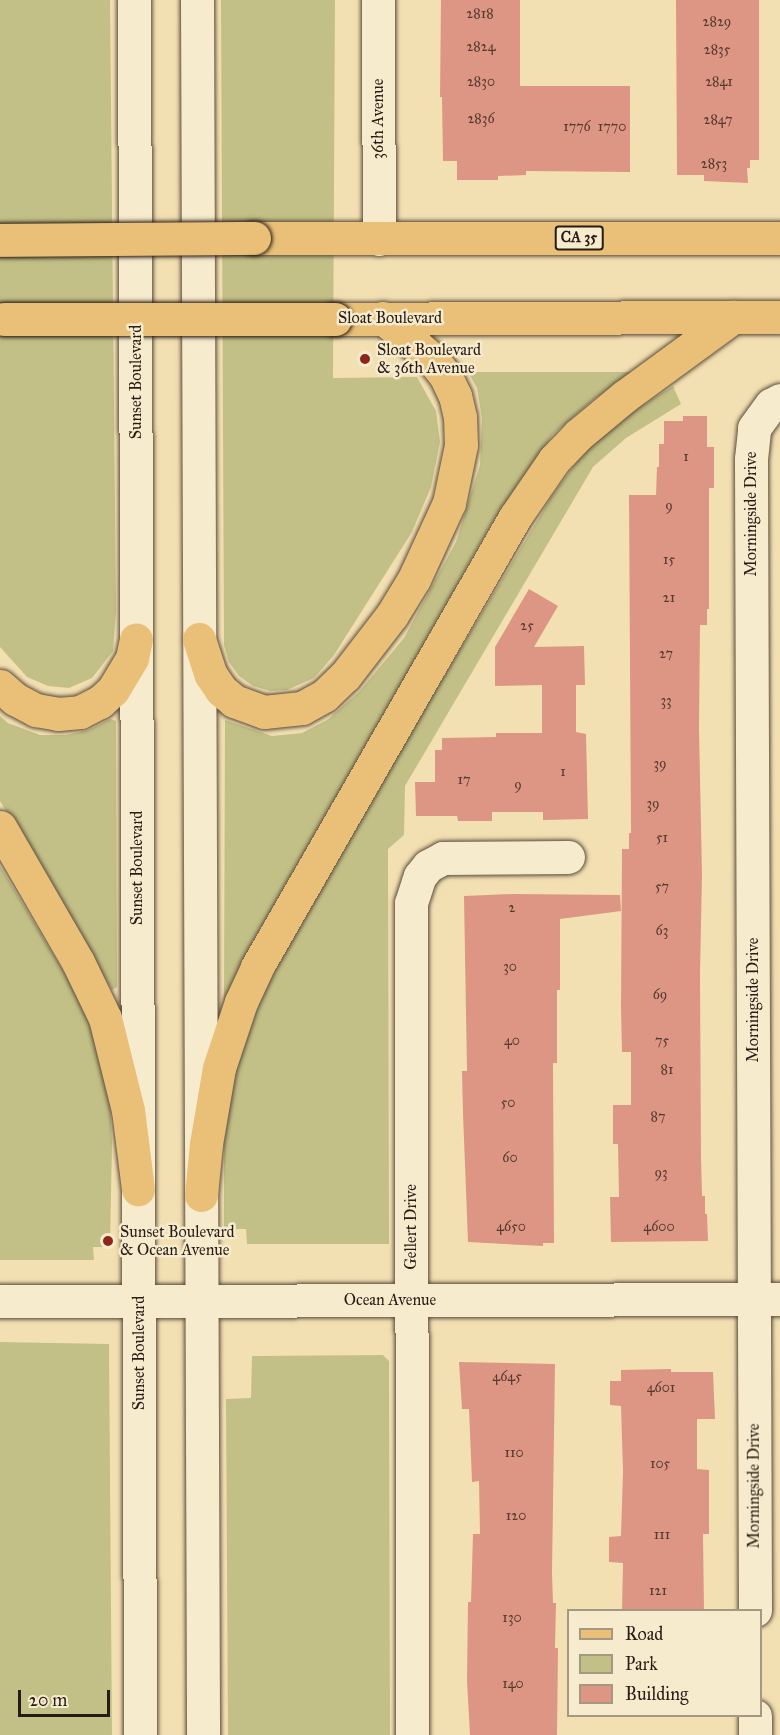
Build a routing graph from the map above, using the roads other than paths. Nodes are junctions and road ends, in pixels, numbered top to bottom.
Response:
1 (134, 0) edge
2 (197, 0) edge
3 (378, 0) edge
4 (379, 238) junction
5 (780, 238) edge
6 (0, 240) edge
7 (733, 317) junction
8 (780, 317) edge
9 (383, 318) junction
10 (1, 319) edge
11 (780, 400) edge
12 (136, 639) junction
13 (200, 639) junction
14 (0, 686) edge
15 (0, 827) edge
16 (568, 857) dead end
17 (138, 1189) junction
18 (201, 1195) junction
19 (767, 1299) edge
20 (201, 1300) junction
21 (412, 1300) junction
22 (0, 1301) edge
23 (139, 1301) junction
24 (755, 1609) edge
25 (755, 1717) edge
26 (140, 1735) edge
27 (203, 1735) edge
28 (412, 1735) edge
29 (755, 1735) edge

1 - 12 main road, Sunset Boulevard
2 - 13 main road
3 - 4 main road, 36th Avenue
4 - 5 main road, CA 35
4 - 6 main road, CA 35, bridge
7 - 8 main road, Sloat Boulevard
7 - 9 main road, Sloat Boulevard
7 - 18 main road
9 - 10 main road, Sloat Boulevard, bridge
9 - 13 main road
11 - 19 main road, Morningside Drive
12 - 14 main road
12 - 17 main road, Sunset Boulevard
13 - 18 main road
15 - 17 main road
16 - 21 main road, Gellert Drive
17 - 23 main road, Sunset Boulevard
18 - 20 main road
19 - 21 main road, Ocean Avenue
19 - 24 main road, Morningside Drive
20 - 21 main road, Ocean Avenue
20 - 23 main road, Ocean Avenue
20 - 27 main road
21 - 28 main road, Gellert Drive
22 - 23 main road, Ocean Avenue
23 - 26 main road, Sunset Boulevard
25 - 29 main road

